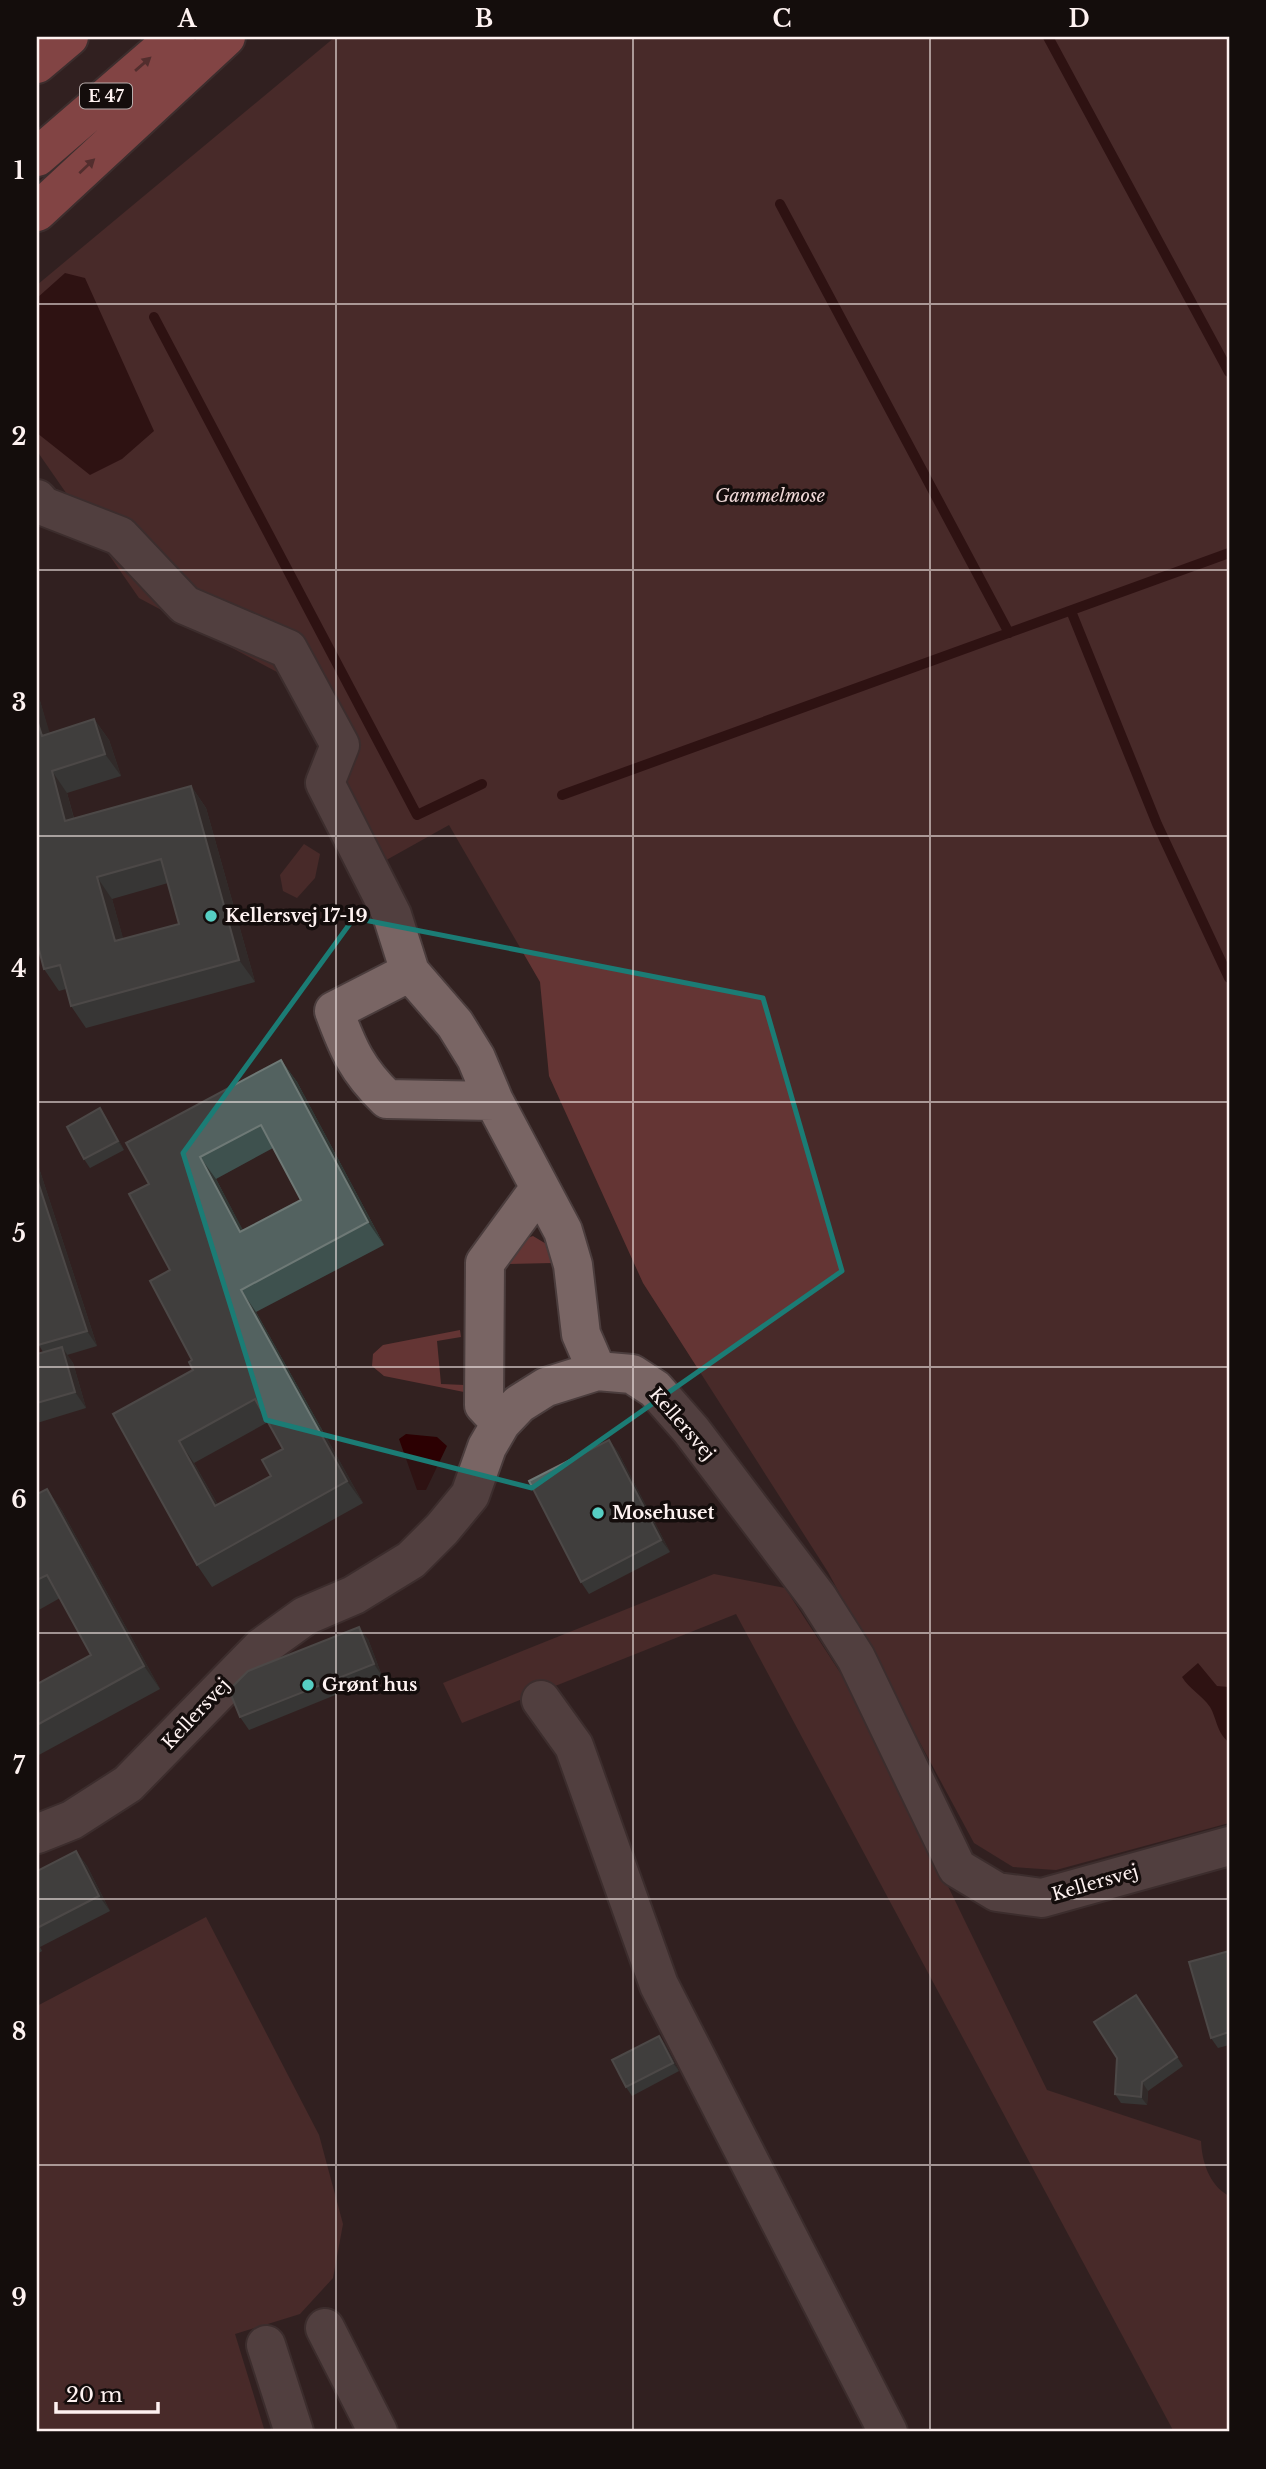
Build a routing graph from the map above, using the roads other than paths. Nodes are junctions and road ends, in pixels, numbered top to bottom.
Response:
1 (69, 37) edge
2 (176, 37) edge
3 (226, 37) edge
4 (37, 64) edge
5 (37, 157) edge
6 (37, 212) edge
7 (37, 499) edge
8 (410, 972) junction
9 (494, 1101) junction
10 (539, 1189) junction
11 (597, 1371) junction
12 (501, 1423) junction
13 (541, 1700) dead end
14 (37, 1834) edge
15 (1229, 1846) edge
16 (325, 2328) dead end
17 (266, 2344) dead end
18 (294, 2432) edge
19 (378, 2432) edge
20 (888, 2432) edge

1 - 4 highway
5 -> 2 highway, E 47
6 -> 3 highway
7 - 8 street
8 - 9 street
8 - 9 street
9 - 10 street
10 - 11 street
10 - 12 street
11 - 12 street, Kellersvej
11 - 15 street, Kellersvej
12 - 14 street, Kellersvej
13 - 20 street
16 - 19 street
17 - 18 street

